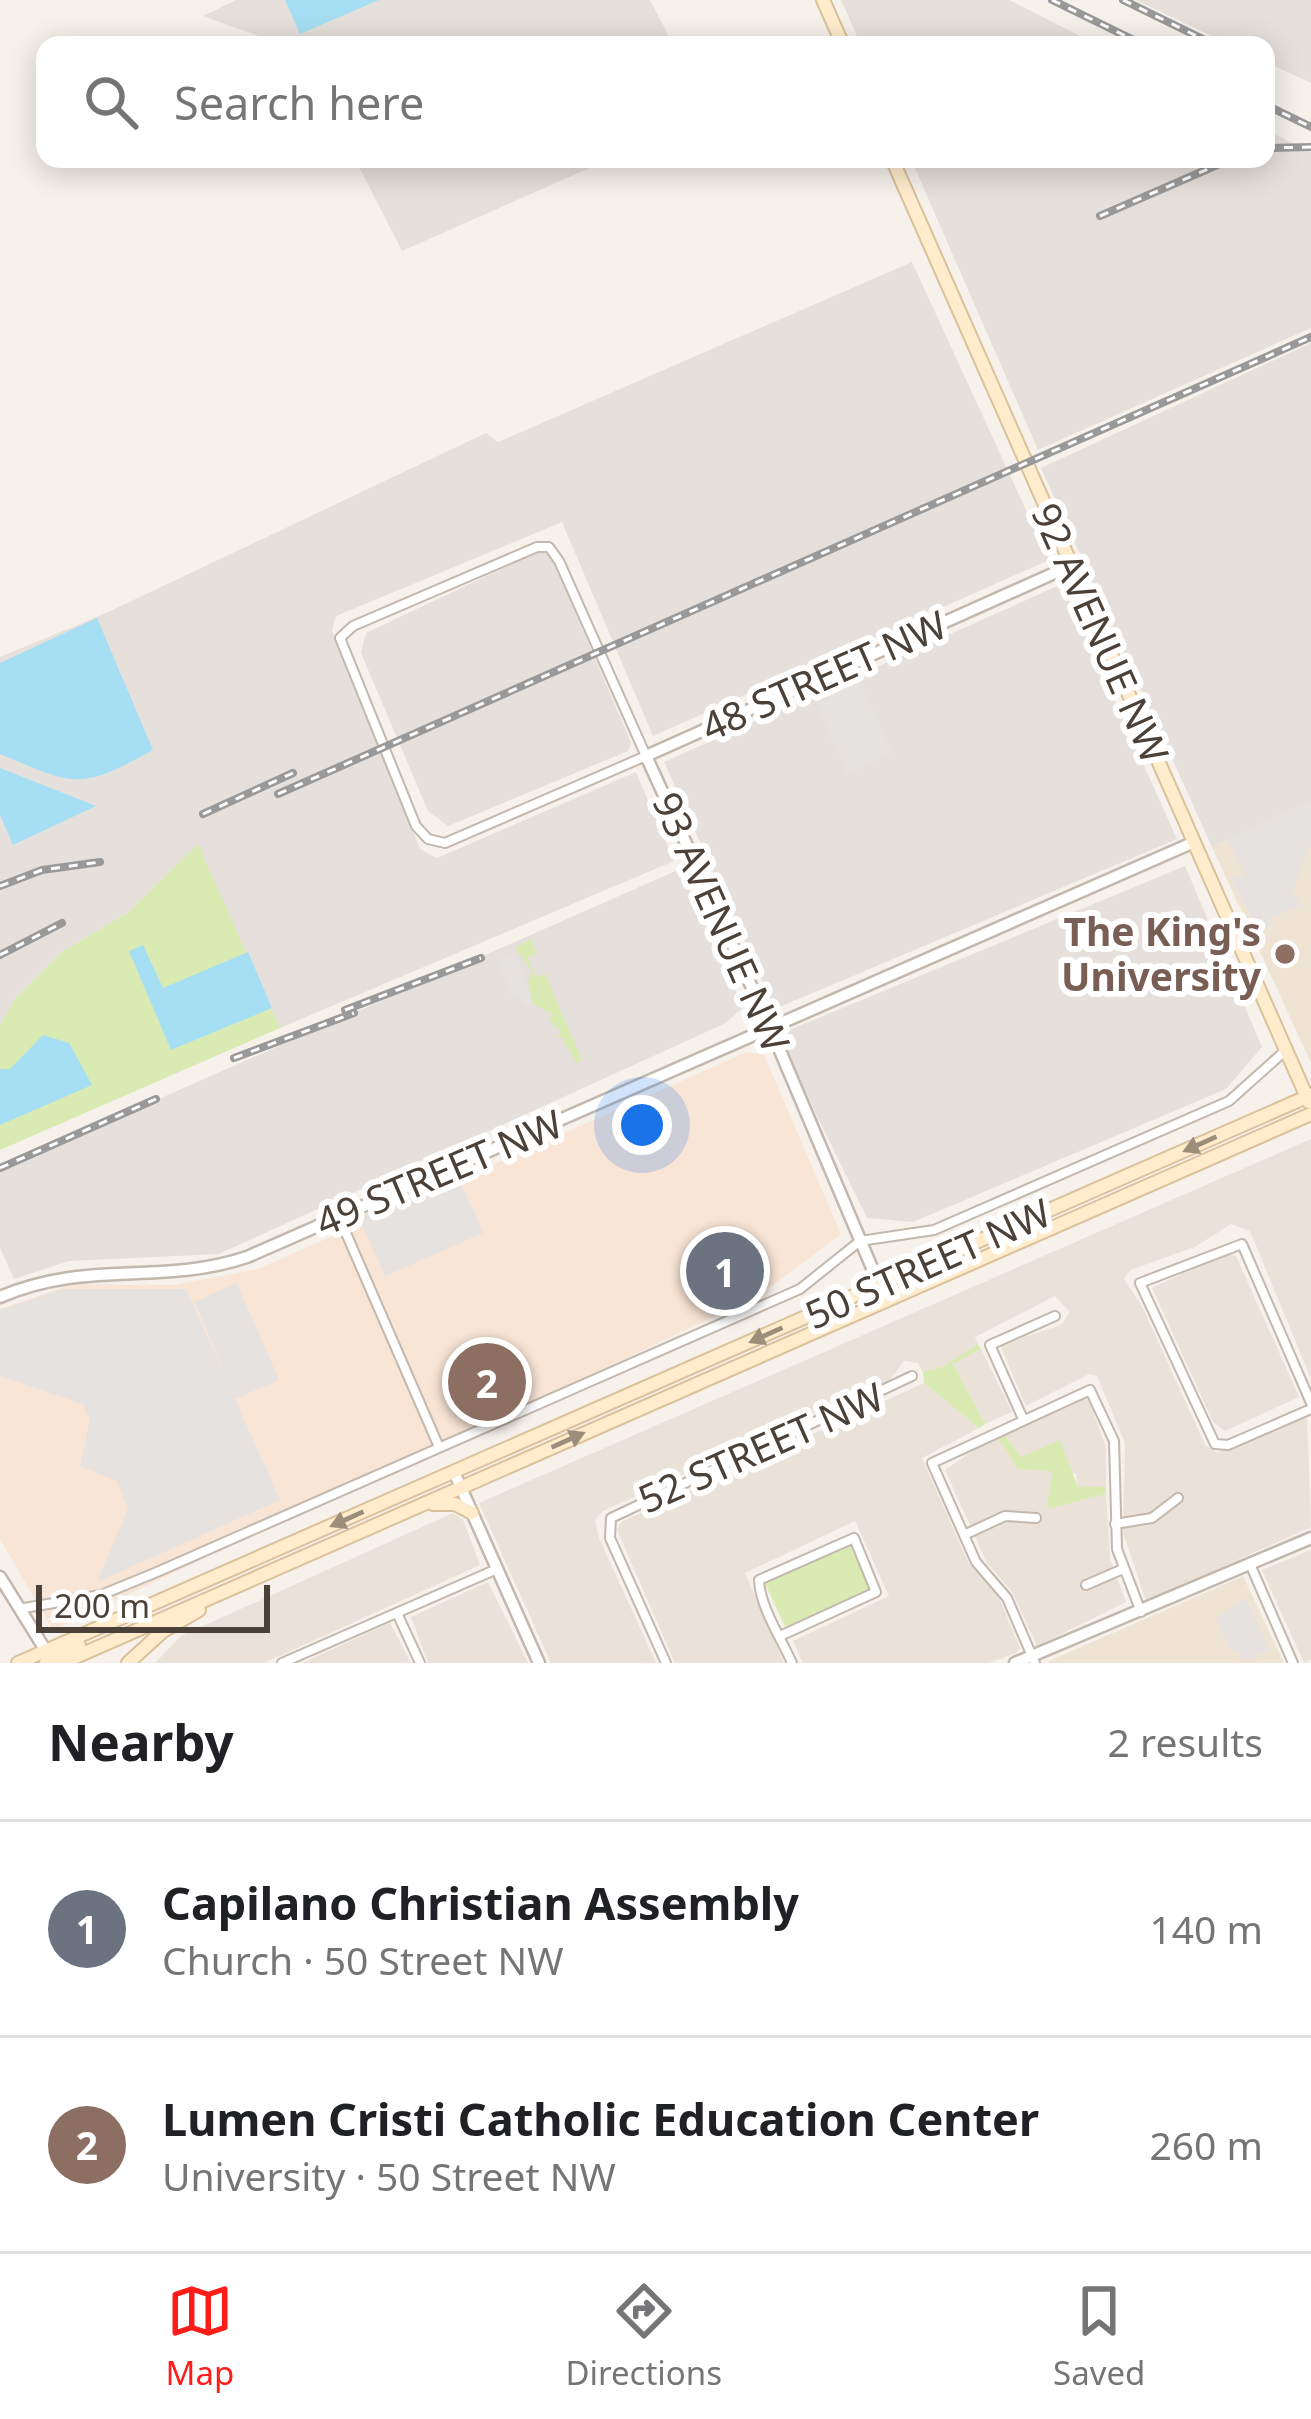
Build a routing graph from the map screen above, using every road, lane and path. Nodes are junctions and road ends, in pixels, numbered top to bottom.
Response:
1 (823, 0) edge
2 (838, 36) edge
3 (896, 168) edge
4 (1070, 566) junction
5 (646, 756) junction
6 (445, 843) joint
7 (1192, 843) junction
8 (770, 1027) junction
9 (1289, 1055) junction
10 (1311, 1077) edge
11 (1310, 1103) edge
12 (339, 1216) junction
13 (860, 1241) junction
14 (879, 1285) junction
15 (0, 1297) edge
16 (886, 1300) junction
17 (1054, 1316) dead end
18 (912, 1376) dead end
19 (1311, 1406) edge
20 (1023, 1419) junction
21 (439, 1447) junction
22 (454, 1472) junction
23 (460, 1487) junction
24 (1178, 1498) dead end
25 (420, 1505) junction
26 (472, 1513) junction
27 (1036, 1518) dead end
28 (1115, 1524) junction
29 (964, 1534) junction
30 (1311, 1538) edge
31 (1250, 1564) junction
32 (496, 1569) junction
33 (1123, 1569) junction
34 (261, 1575) junction
35 (0, 1577) edge
36 (1086, 1585) dead end
37 (24, 1608) junction
38 (1141, 1612) junction
39 (397, 1613) junction
40 (780, 1636) junction
41 (42, 1660) edge
42 (1033, 1660) edge
43 (128, 1663) edge
44 (282, 1663) edge
45 (420, 1663) edge
46 (539, 1663) edge
47 (666, 1663) edge
48 (792, 1663) edge
49 (1015, 1663) edge
50 (1293, 1663) edge

1 - 2 main road
3 - 4 main road, 92 AVENUE NW
4 - 5 street, 48 STREET NW
4 - 7 main road, 92 AVENUE NW
5 - 6 street, 48 STREET NW
5 - 6 street, 93 AVENUE NW
5 - 8 street, 93 AVENUE NW
7 - 8 street, 49 STREET NW
7 - 9 main road, 92 AVENUE NW
8 - 12 street, 49 STREET NW
8 - 13 street, 93 AVENUE NW
9 - 10 main road
9 - 11 main road, 92 AVENUE NW
9 - 13 street, 50 STREET NW
11 -> 14 main road, 50 STREET NW
11 - 16 main road, 50 STREET NW
12 - 15 street, 49 STREET NW
12 - 21 street
13 - 14 street, 93 AVENUE NW
13 - 21 street, 50 STREET NW
14 - 16 street, 93 AVENUE NW
14 -> 22 main road, 50 STREET NW
23 -> 16 main road, 50 STREET NW
17 - 20 street
18 - 47 street, 52 STREET NW
19 - 19 street
20 - 28 street
20 - 29 street
21 - 37 street, 50 STREET NW
22 - 23 street
22 -> 41 main road, 50 STREET NW
23 - 25 main road, 50 STREET NW
23 - 26 street
24 - 28 street
25 - 26 main road
25 - 34 main road, 50 STREET NW
26 - 32 street
27 - 29 street
28 - 33 street
29 - 42 street
30 - 31 street
31 - 38 street
31 - 50 street
32 - 39 street
32 - 46 street
33 - 36 street
33 - 38 street
34 - 41 main road, 50 STREET NW
34 - 43 main road
35 - 37 street
37 - 41 street
38 - 42 street
39 - 44 street
39 - 45 street
40 - 40 street
40 - 48 street
42 - 49 street

